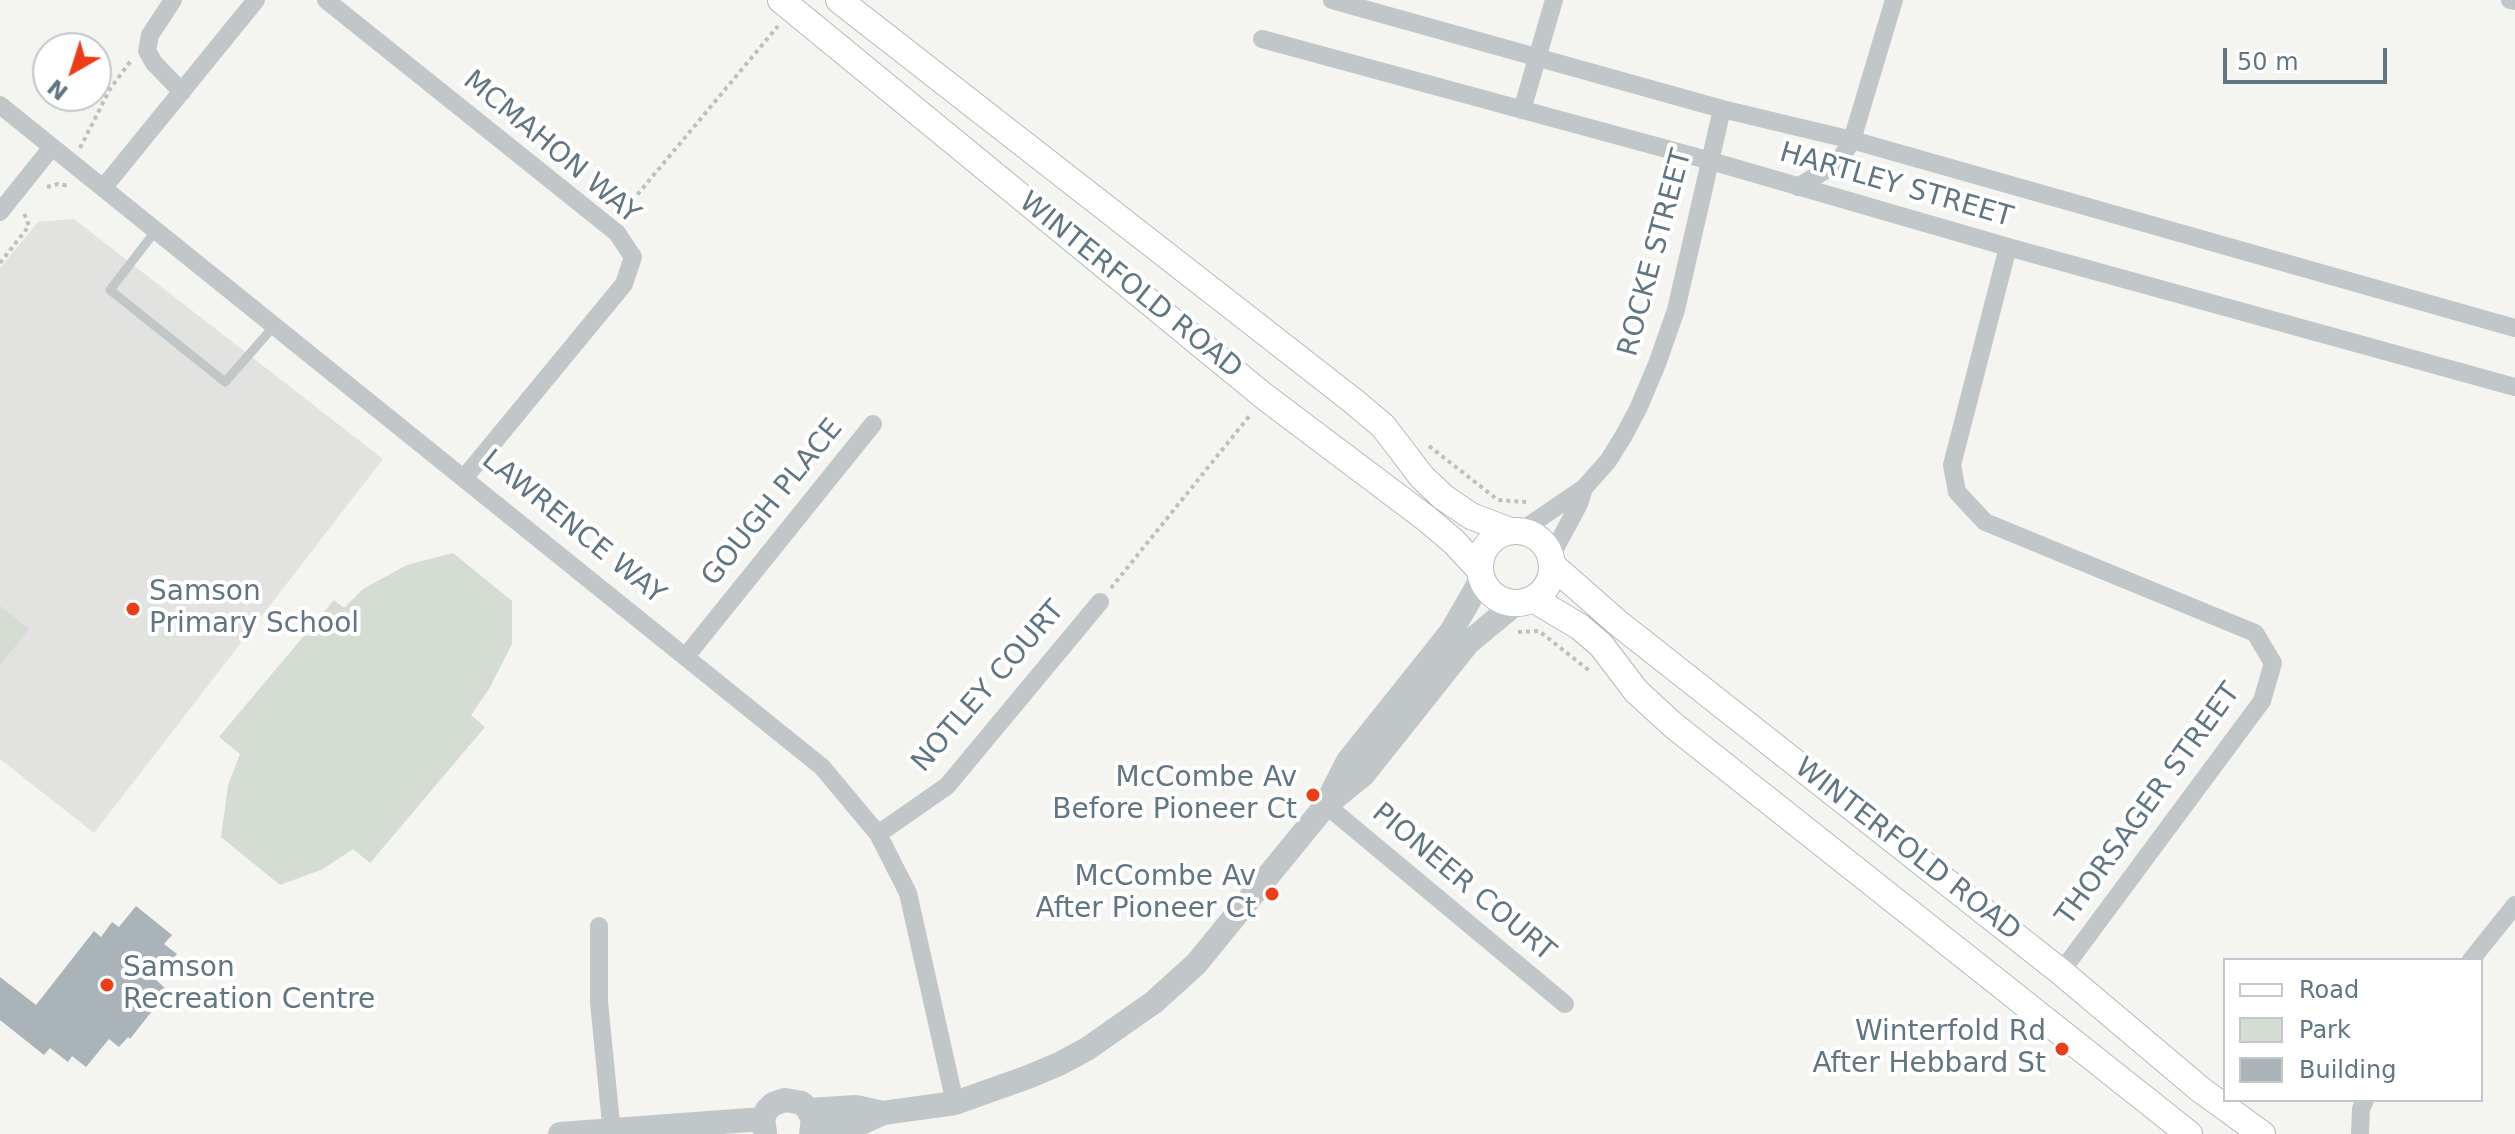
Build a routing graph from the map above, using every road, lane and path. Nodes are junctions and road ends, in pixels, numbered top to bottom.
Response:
1 (173, 0) edge
2 (256, 0) edge
3 (326, 0) edge
4 (839, 0) edge
5 (1332, 0) edge
6 (1554, 0) edge
7 (1894, 0) edge
8 (787, 4) edge
9 (1262, 39) dead end
10 (1538, 56) junction
11 (182, 92) junction
12 (0, 105) edge
13 (1722, 109) junction
14 (1522, 110) junction
15 (1852, 140) junction
16 (52, 147) junction
17 (1711, 161) junction
18 (104, 187) junction
19 (1798, 187) junction
20 (0, 212) edge
21 (610, 227) junction
22 (157, 229) junction
23 (2008, 247) junction
24 (275, 325) junction
25 (2515, 328) edge
26 (2515, 387) edge
27 (1265, 397) junction
28 (873, 424) dead end
29 (1423, 441) dead end
30 (465, 477) junction
31 (1584, 488) junction
32 (1537, 503) dead end
33 (1516, 531) junction
34 (1552, 560) junction
35 (1480, 575) junction
36 (1100, 602) joint
37 (1525, 602) junction
38 (687, 655) junction
39 (1326, 805) junction
40 (878, 834) junction
41 (2515, 905) edge
42 (599, 926) dead end
43 (2473, 958) edge
44 (2061, 972) junction
45 (1565, 1004) dead end
46 (2364, 1102) edge
47 (955, 1103) junction
48 (883, 1113) junction
49 (810, 1122) edge
50 (764, 1126) edge
51 (2177, 1130) edge
52 (612, 1131) edge
53 (560, 1134) edge
54 (822, 1134) edge
55 (2262, 1134) edge
56 (2360, 1134) edge

1 - 11 street
2 - 11 street
3 - 21 street, MCMAHON WAY
4 - 33 main road, WINTERFOLD ROAD
5 - 10 street, HARTLEY STREET
6 - 10 street
7 - 15 street
8 - 21 path
8 - 27 main road, WINTERFOLD ROAD
9 - 14 street, HARTLEY STREET
10 - 13 street, HARTLEY STREET
10 - 14 street
11 - 18 street
12 - 16 street, LAWRENCE WAY
13 - 15 street, HARTLEY STREET
13 - 17 street, ROCKE STREET
14 - 17 street, HARTLEY STREET
15 - 19 street
15 - 25 street, HARTLEY STREET
16 - 18 street, LAWRENCE WAY
16 - 20 street
17 - 19 street, HARTLEY STREET
17 - 31 street, ROCKE STREET
18 - 22 street, LAWRENCE WAY
19 - 23 street, HARTLEY STREET
21 - 30 street, MCMAHON WAY
22 - 24 street, LAWRENCE WAY
22 - 24 lane
23 - 26 street, HARTLEY STREET
23 - 44 street, THORSAGER STREET
24 - 30 street, LAWRENCE WAY
27 - 35 main road, WINTERFOLD ROAD
27 - 36 path
28 - 38 street, GOUGH PLACE
29 - 32 path
30 - 38 street, LAWRENCE WAY
31 - 33 street, ROCKE STREET
31 - 34 street, ROCKE STREET
33 - 34 main road
33 - 35 main road
34 - 37 main road
34 - 44 main road, WINTERFOLD ROAD
35 - 37 main road
35 - 39 street
36 - 40 street, NOTLEY COURT
37 - 39 street
37 - 51 main road, WINTERFOLD ROAD
38 - 40 street, LAWRENCE WAY
39 - 45 street, PIONEER COURT
39 - 47 street
40 - 47 street, LAWRENCE WAY
41 - 43 street
42 - 52 street
44 - 55 main road, WINTERFOLD ROAD
46 - 56 street
47 - 48 street
48 - 49 street
48 - 54 street
49 - 50 street
50 - 52 street
52 - 53 street

